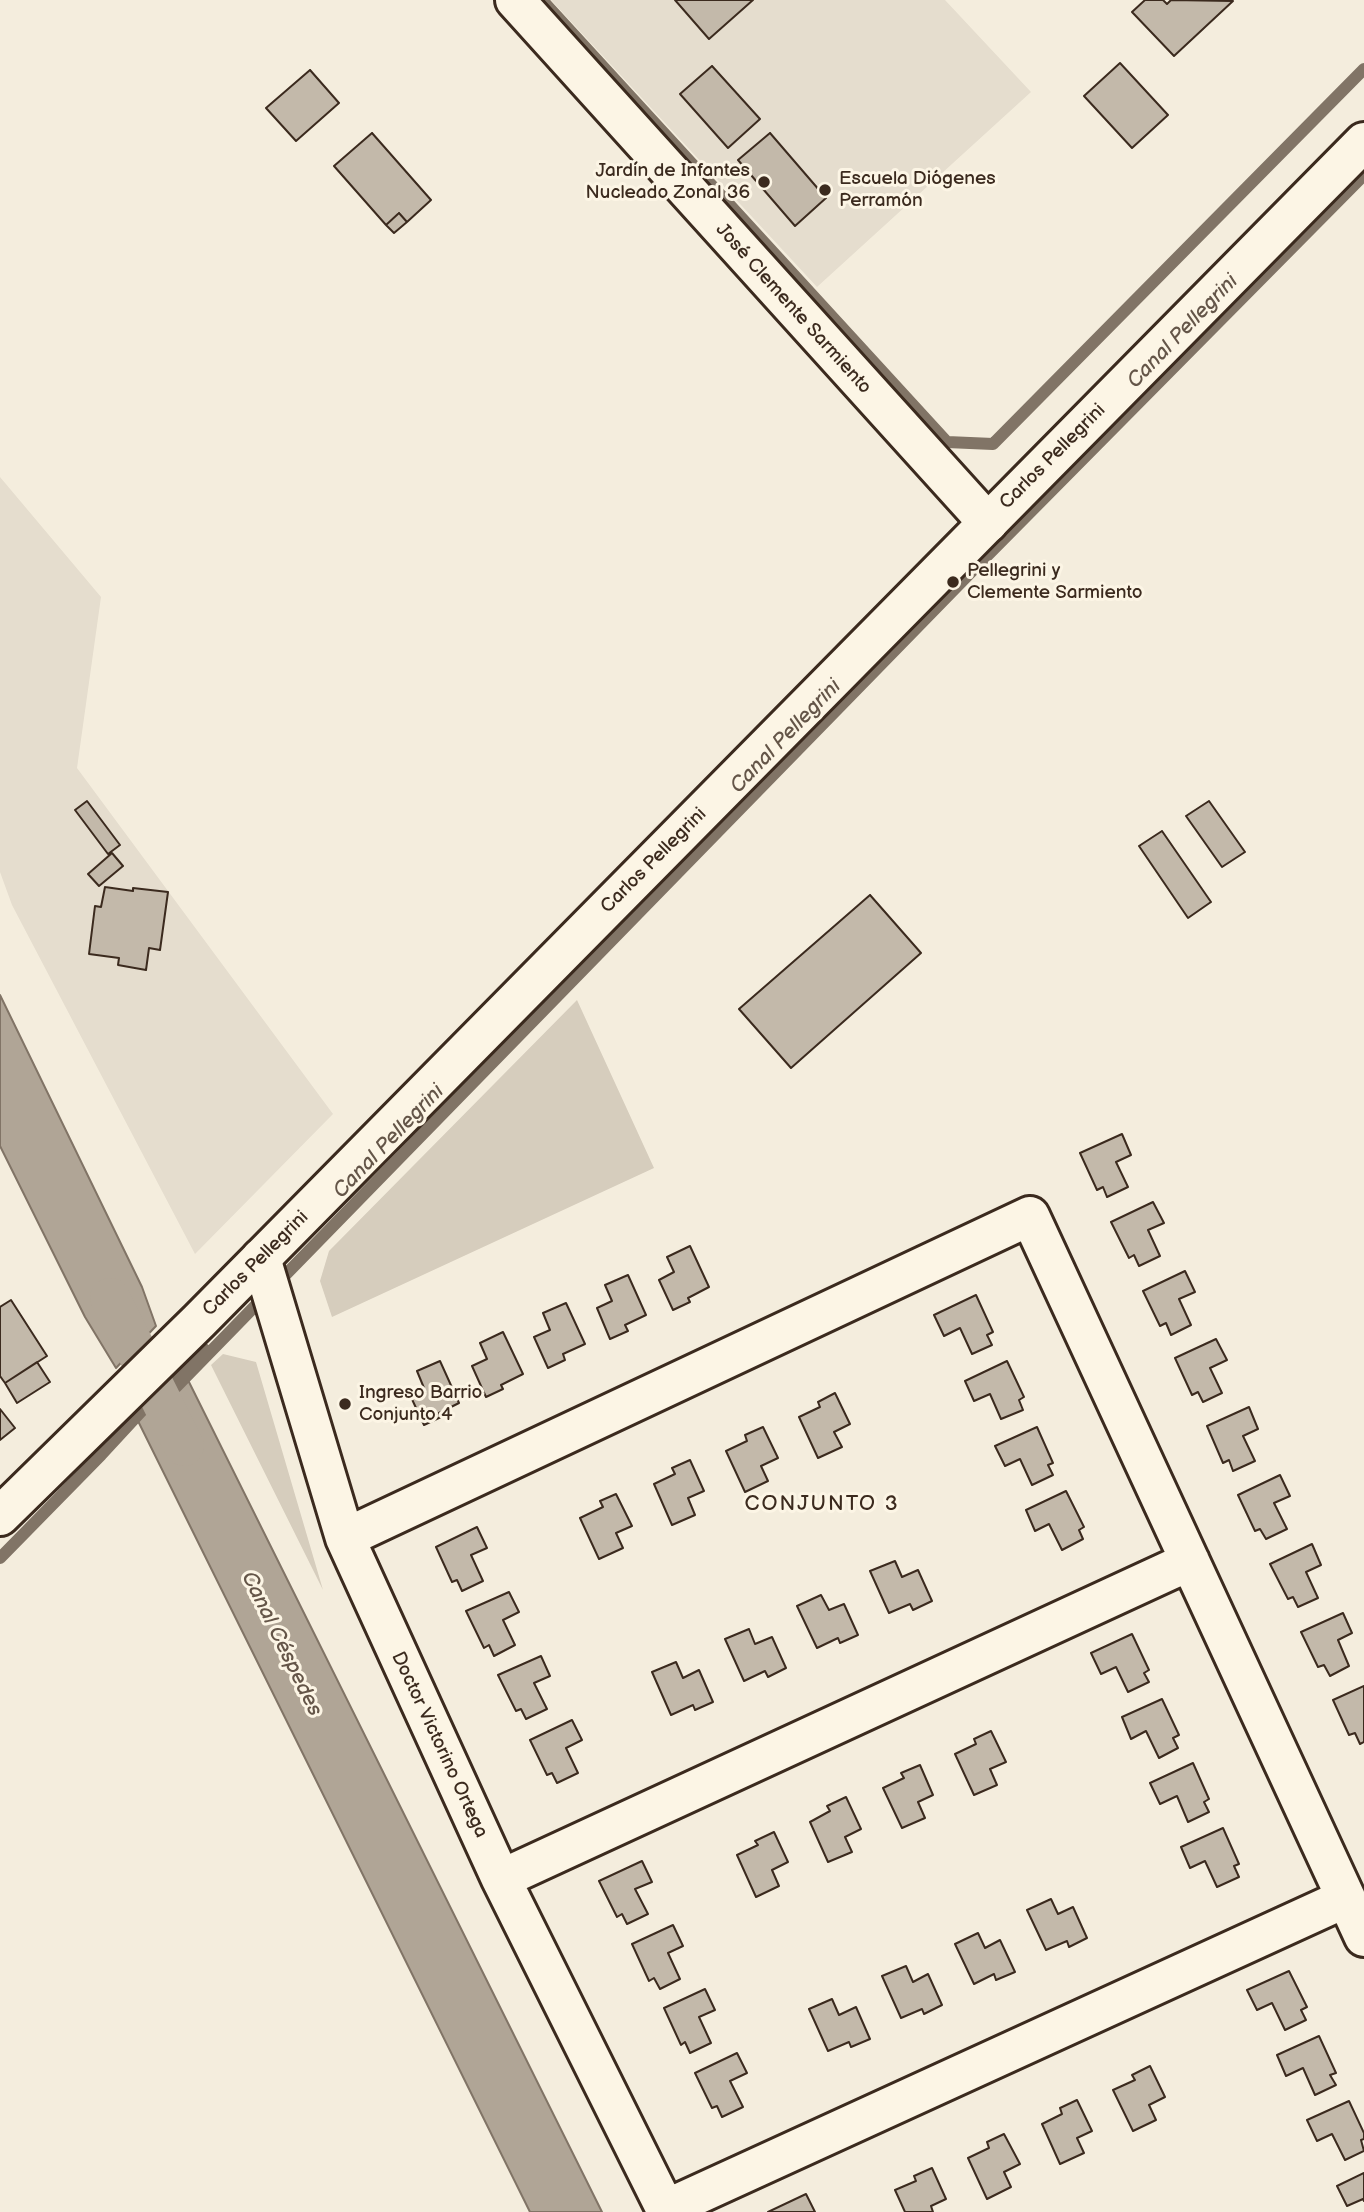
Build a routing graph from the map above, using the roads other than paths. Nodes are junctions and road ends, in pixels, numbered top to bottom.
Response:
1 (515, 0) edge
2 (1364, 142) edge
3 (988, 523) junction
4 (261, 1258) junction
5 (0, 1516) edge
6 (345, 1538) junction
7 (1190, 1562) junction
8 (501, 1880) junction
9 (1346, 1898) junction
10 (1364, 1937) edge
11 (667, 2211) edge

1 - 3 street, José Clemente Sarmiento
2 - 3 street, Carlos Pellegrini
3 - 4 street, Carlos Pellegrini
4 - 5 street, Carlos Pellegrini
4 - 6 street, Doctor Victorino Ortega
6 - 7 street
6 - 8 street, Doctor Victorino Ortega
7 - 8 street
7 - 9 street
8 - 11 street, Doctor Victorino Ortega
9 - 10 street
9 - 11 street

